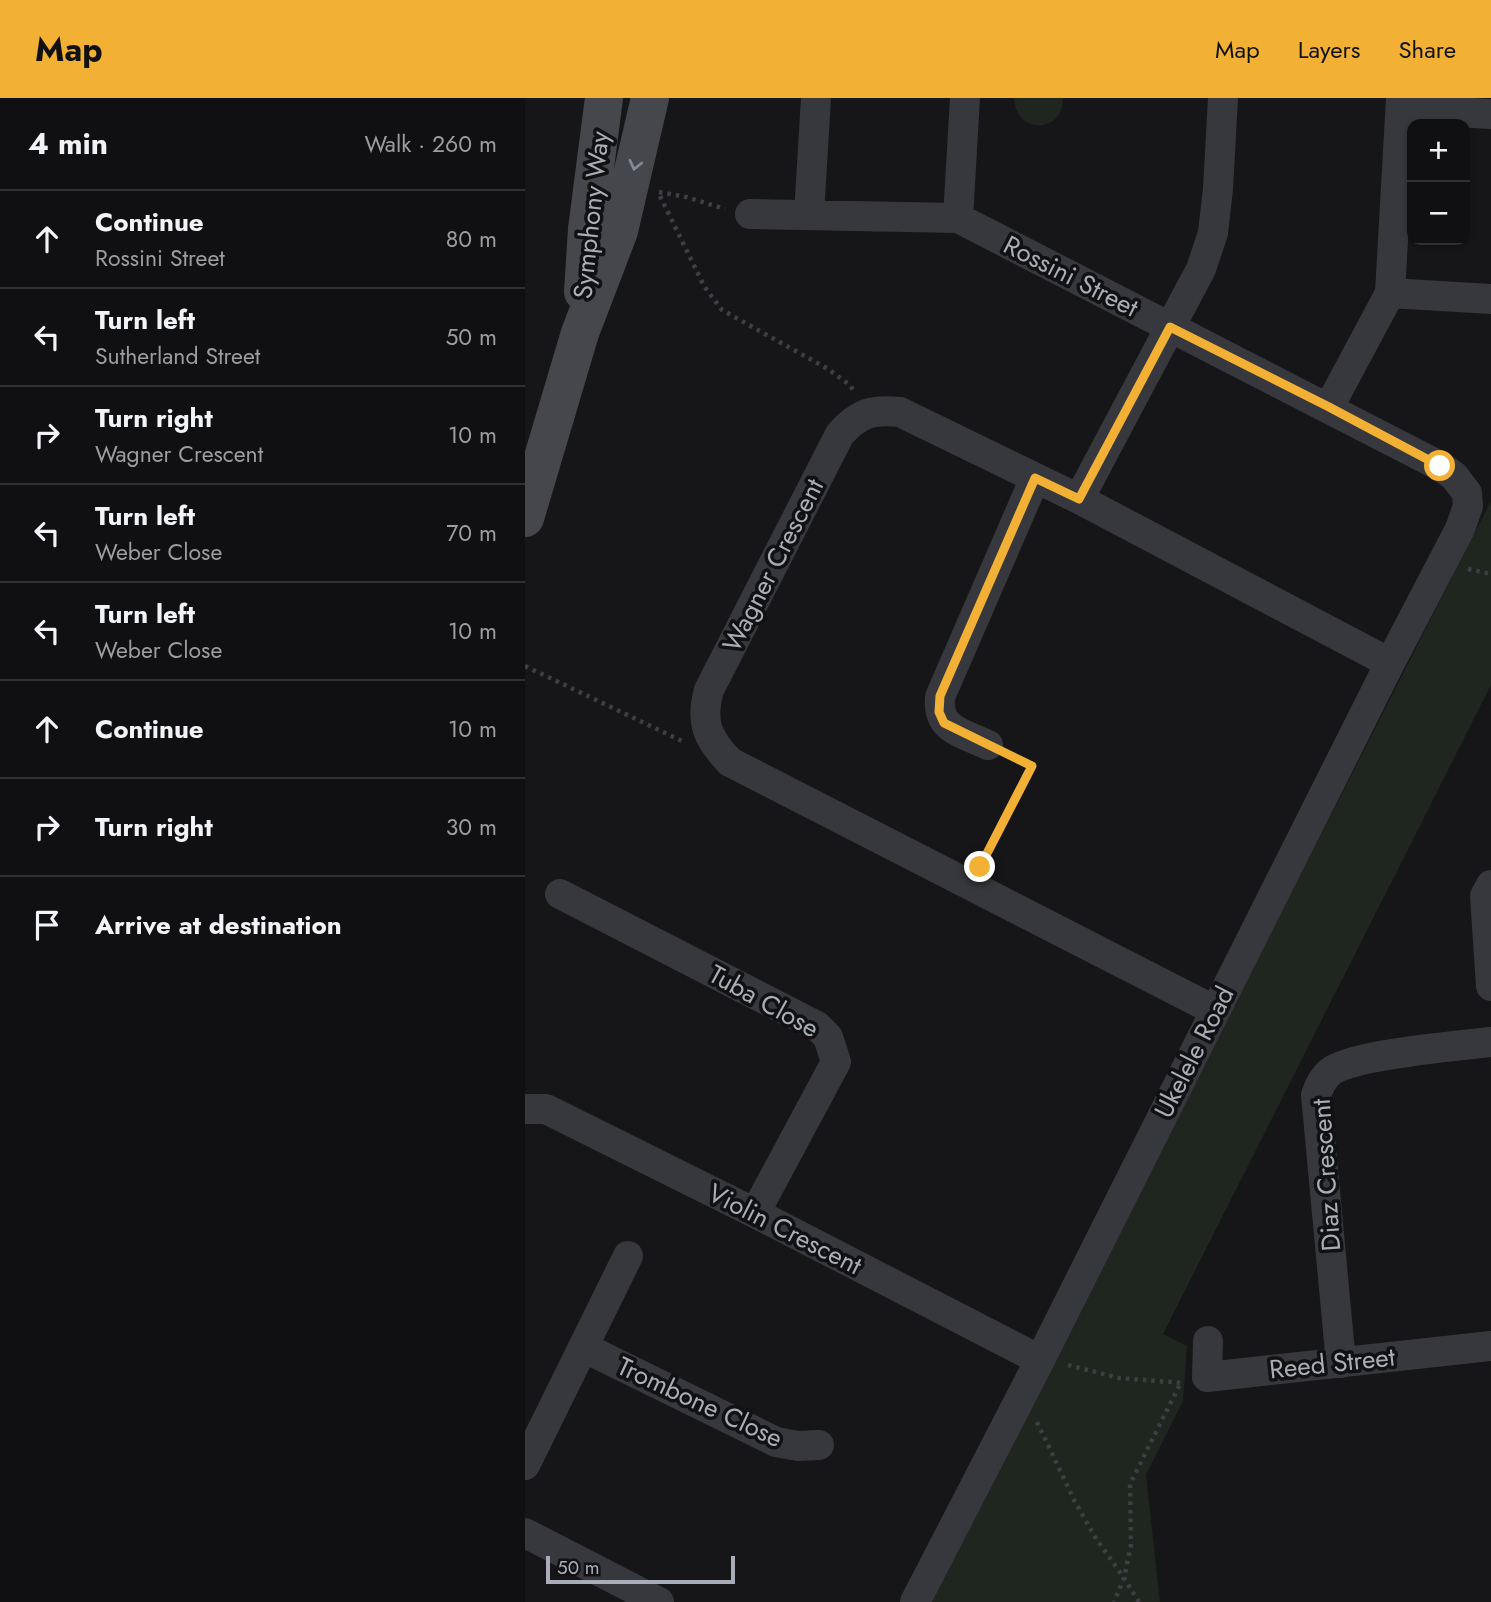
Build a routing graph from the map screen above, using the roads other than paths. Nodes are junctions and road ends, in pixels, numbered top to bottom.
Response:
1 (604, 98) edge
2 (650, 98) edge
3 (815, 98) edge
4 (965, 98) edge
5 (1223, 98) edge
6 (1401, 103) edge
7 (1491, 114) edge
8 (750, 214) road end
9 (809, 215) junction
10 (958, 218) junction
11 (1390, 293) junction
12 (1491, 299) edge
13 (1170, 327) junction
14 (580, 333) junction
15 (1329, 407) junction
16 (1035, 478) junction
17 (1079, 499) junction
18 (1469, 500) joint
19 (525, 518) edge
20 (1390, 663) junction
21 (988, 745) road end
22 (1491, 885) edge
23 (560, 894) dead end
24 (1491, 986) edge
25 (1214, 1010) junction
26 (1491, 1042) edge
27 (525, 1109) edge
28 (755, 1213) junction
29 (628, 1256) dead end
30 (1208, 1341) dead end
31 (1491, 1346) edge
32 (583, 1347) junction
33 (1041, 1360) junction
34 (1341, 1363) junction
35 (819, 1445) dead end
36 (525, 1465) edge
37 (525, 1534) edge
38 (659, 1602) edge
39 (915, 1602) edge

1 - 14 main road, Symphony Way
2 -> 14 main road, Symphony Way
3 - 9 street
4 - 10 street
5 - 13 street
6 - 7 street
6 - 11 street
8 - 9 street, Rossini Street
9 - 10 street, Rossini Street
10 - 13 street, Rossini Street
11 - 12 street
11 - 15 street
13 - 15 street, Rossini Street
13 - 17 street
14 - 19 main road, Symphony Way
15 - 18 street, Rossini Street
16 - 17 street
16 - 21 street
16 - 25 street, Wagner Crescent
17 - 20 street
18 - 20 street, Ukelele Road
20 - 25 street, Ukelele Road
22 - 24 street
23 - 28 street, Tuba Close
25 - 33 street, Ukelele Road
26 - 34 street, Diaz Crescent
27 - 28 street, Violin Crescent
28 - 33 street, Violin Crescent
29 - 32 street
30 - 34 street, Reed Street
31 - 34 street, Reed Street
32 - 35 street, Trombone Close
32 - 36 street
33 - 39 street, Ukelele Road
37 - 38 street

